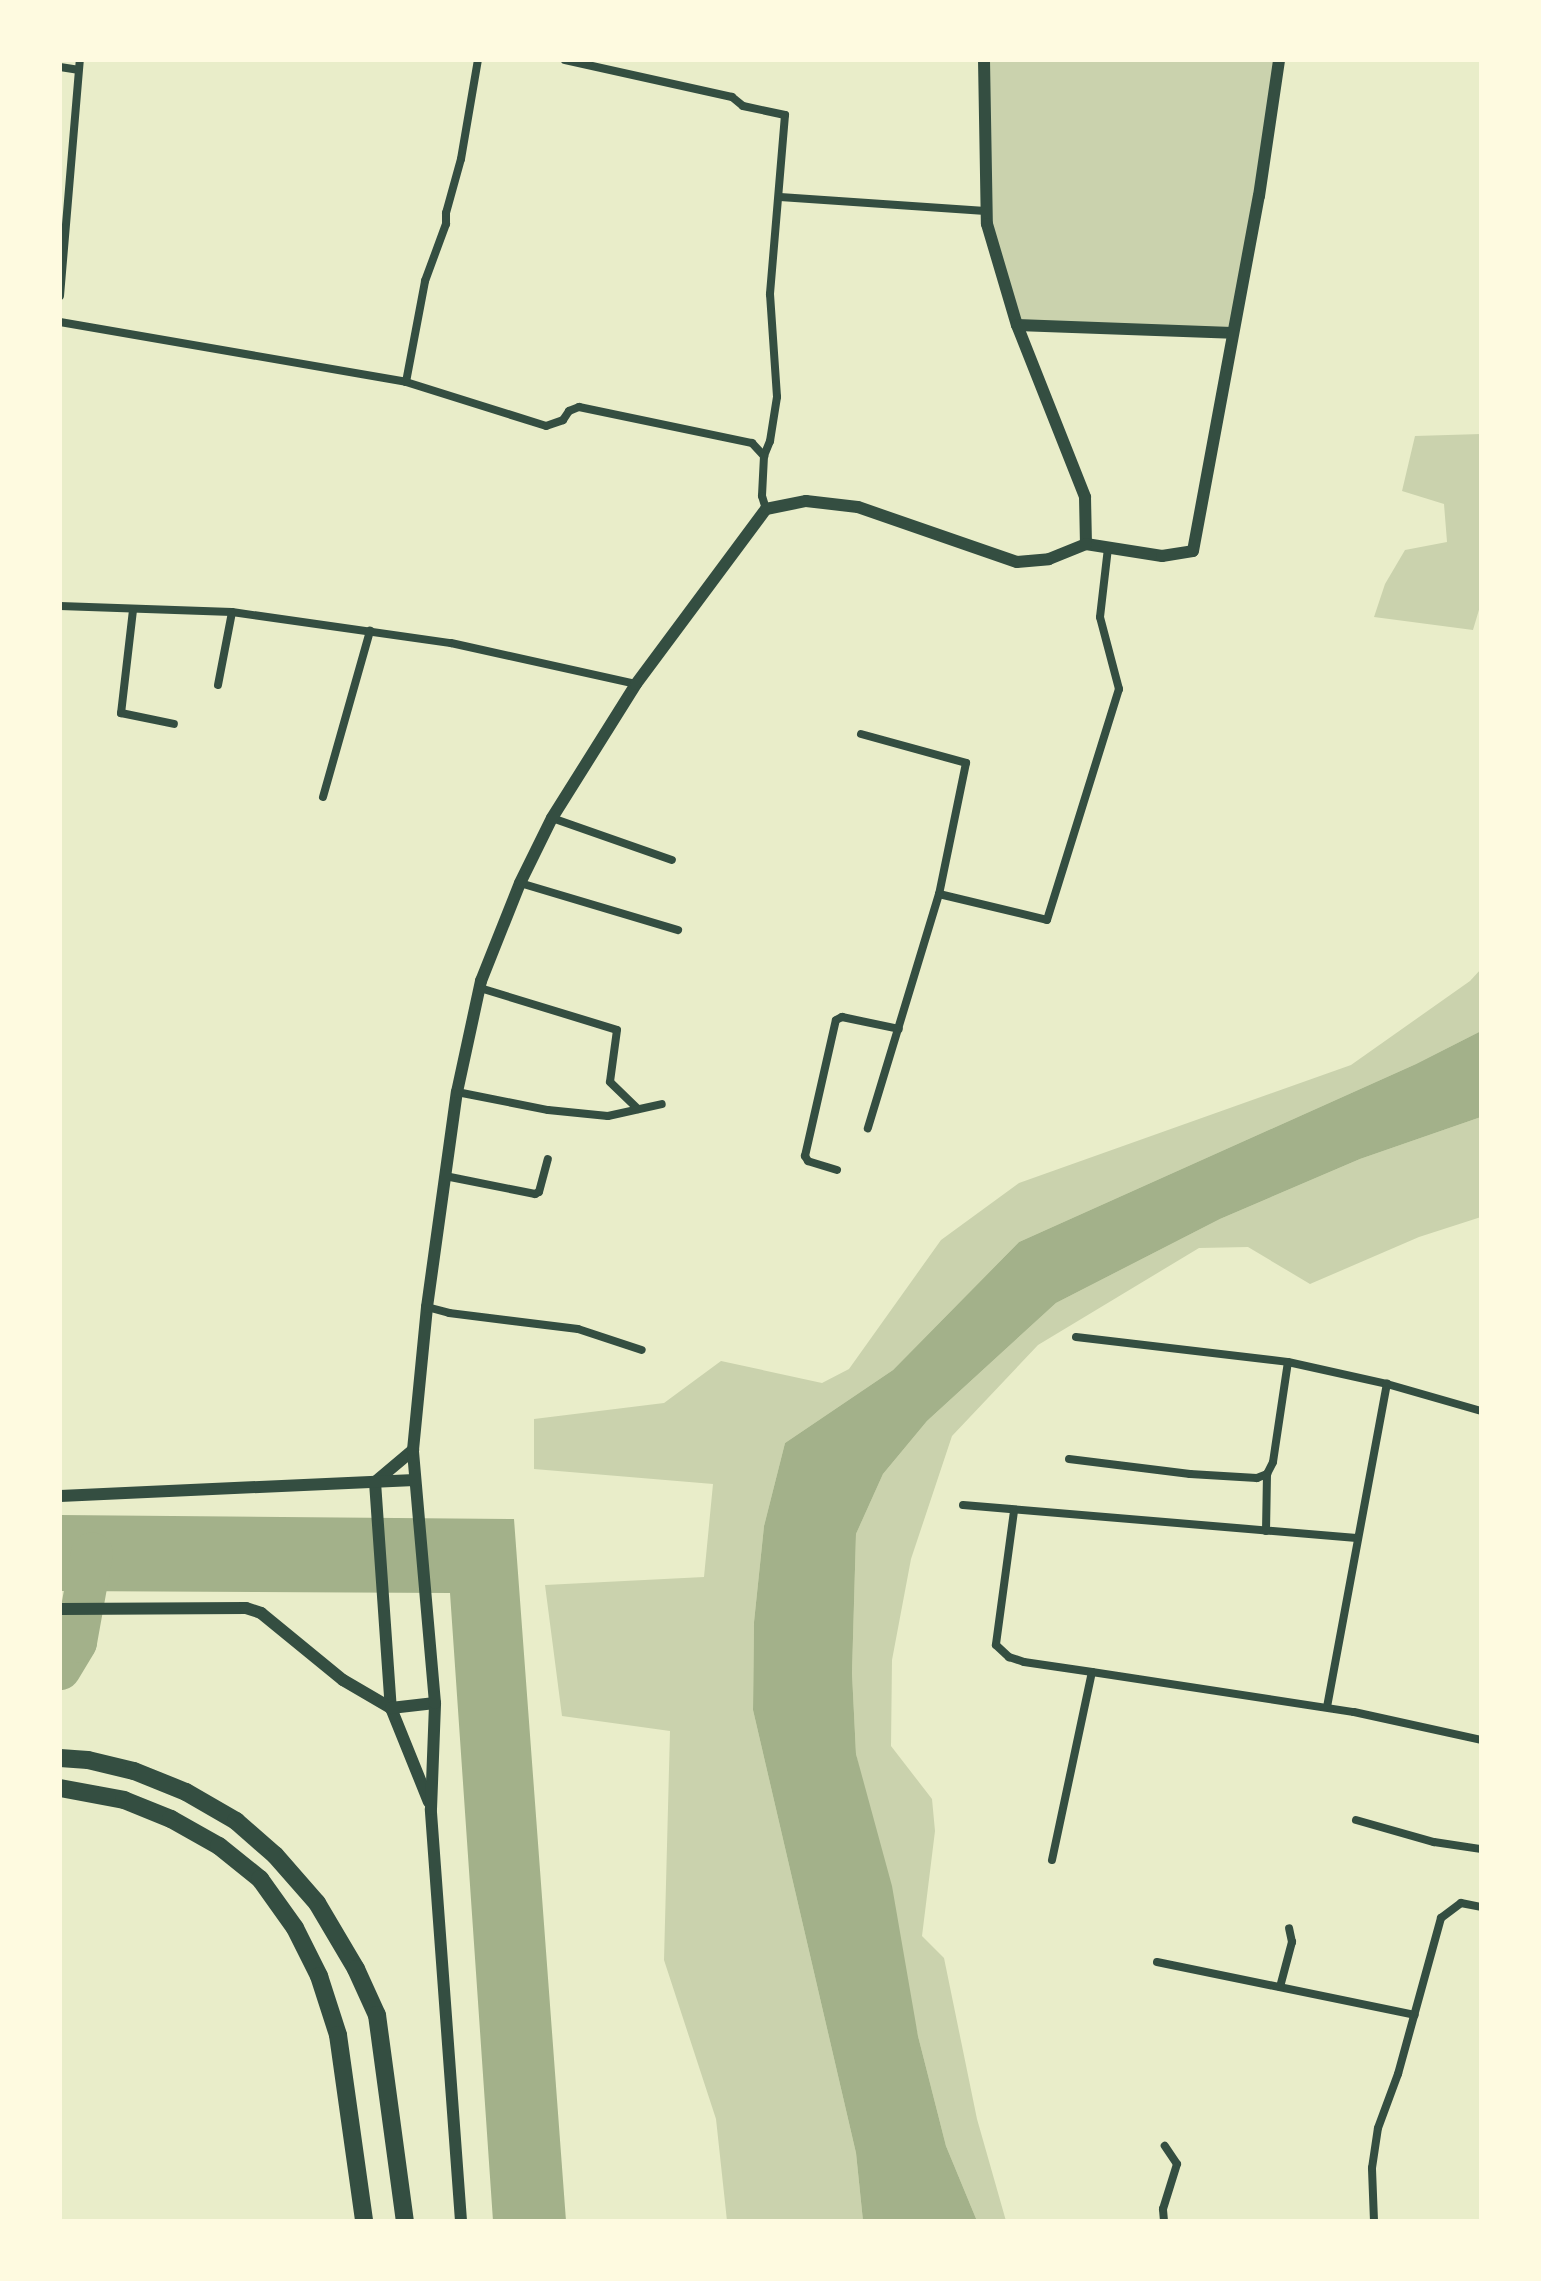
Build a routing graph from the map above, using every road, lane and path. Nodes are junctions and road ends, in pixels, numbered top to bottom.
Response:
1 (80, 60) edge
2 (478, 60) edge
3 (565, 60) edge
4 (984, 60) edge
5 (1279, 60) edge
6 (60, 67) edge
7 (78, 70) junction
8 (780, 197) junction
9 (986, 211) junction
10 (61, 260) edge
11 (60, 296) edge
12 (60, 322) edge
13 (1017, 325) junction
14 (1232, 333) junction
15 (406, 382) junction
16 (764, 456) junction
17 (766, 509) junction
18 (1086, 544) junction
19 (1108, 548) junction
20 (60, 606) edge
21 (133, 610) junction
22 (232, 612) junction
23 (370, 631) junction
24 (636, 684) junction
25 (218, 685) dead end
26 (174, 724) dead end
27 (861, 734) dead end
28 (323, 797) dead end
29 (552, 818) junction
30 (672, 860) dead end
31 (520, 883) junction
32 (939, 894) junction
33 (678, 930) dead end
34 (480, 988) junction
35 (899, 1029) junction
36 (457, 1092) junction
37 (662, 1104) dead end
38 (638, 1109) junction
39 (868, 1128) dead end
40 (548, 1159) dead end
41 (837, 1170) dead end
42 (445, 1176) junction
43 (427, 1307) junction
44 (1076, 1337) dead end
45 (642, 1350) dead end
46 (1288, 1362) junction
47 (1387, 1384) junction
48 (1481, 1411) edge
49 (413, 1450) junction
50 (1069, 1459) dead end
51 (1267, 1474) junction
52 (415, 1480) junction
53 (375, 1482) junction
54 (60, 1496) edge
55 (963, 1505) dead end
56 (1014, 1511) junction
57 (1266, 1531) junction
58 (1357, 1538) junction
59 (60, 1609) edge
60 (1092, 1672) junction
61 (435, 1703) junction
62 (1327, 1707) junction
63 (391, 1708) junction
64 (1481, 1740) edge
65 (60, 1758) edge
66 (60, 1788) edge
67 (431, 1809) junction
68 (1356, 1820) dead end
69 (1481, 1849) edge
70 (1052, 1860) dead end
71 (1481, 1907) edge
72 (1289, 1928) dead end
73 (1157, 1962) dead end
74 (1280, 1987) junction
75 (1415, 2015) junction
76 (1165, 2146) dead end
77 (364, 2221) edge
78 (405, 2221) edge
79 (461, 2221) edge
80 (1164, 2221) edge
81 (1374, 2221) edge

1 - 7 street
2 - 15 street
3 - 8 street
4 - 9 street
5 - 14 street
6 - 7 street
7 - 10 street
8 - 9 street
8 - 16 street
9 - 13 street
10 - 11 street
12 - 15 street
13 - 14 street
13 - 18 street
14 - 19 street
15 - 16 street
16 - 17 street
17 - 18 street
17 - 24 street
18 - 19 street
19 - 32 street
20 - 21 street
21 - 22 street
21 - 26 street
22 - 23 street
22 - 25 street
23 - 24 street
23 - 28 street
24 - 29 street
27 - 32 street
29 - 30 street
29 - 31 street
31 - 33 street
31 - 34 street
32 - 35 street
34 - 36 street
34 - 38 street
35 - 39 street
35 - 41 street
36 - 38 street
36 - 42 street
37 - 38 street
40 - 42 street
42 - 43 street
43 - 45 street
43 - 49 street
44 - 46 street
46 - 47 street
46 - 51 street
47 - 48 street
47 - 58 street
49 - 52 street
49 - 53 street
50 - 51 street
51 - 57 street
52 - 53 street
52 - 61 street
53 - 54 street
53 - 63 street
55 - 56 street
56 - 57 street
56 - 60 street
57 - 58 street
58 - 62 street
59 - 63 street
60 - 62 street
60 - 70 street
61 - 63 street
61 - 67 street
62 - 64 street
63 - 67 street
65 - 78 highway
66 - 77 highway
67 - 79 street
68 - 69 street
71 - 75 street
72 - 74 street
73 - 74 street
74 - 75 street
75 - 81 street
76 - 80 street

